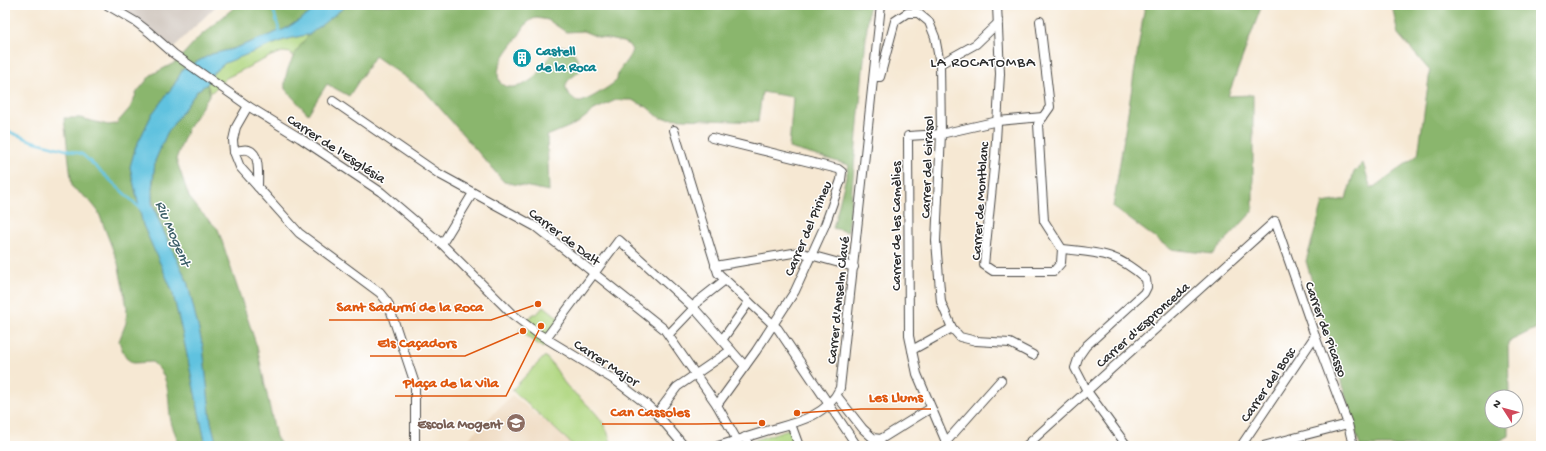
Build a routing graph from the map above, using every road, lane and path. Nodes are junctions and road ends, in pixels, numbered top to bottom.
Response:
1 (107, 5) edge
2 (881, 5) edge
3 (997, 5) edge
4 (1040, 21) dead end
5 (999, 22) junction
6 (940, 64) junction
7 (874, 77) junction
8 (333, 101) dead end
9 (248, 106) junction
10 (1043, 117) junction
11 (998, 121) junction
12 (674, 130) dead end
13 (941, 134) junction
14 (712, 138) dead end
15 (234, 152) junction
16 (258, 187) junction
17 (473, 193) junction
18 (1275, 221) joint
19 (442, 244) junction
20 (1062, 249) junction
21 (810, 256) junction
22 (715, 266) junction
23 (854, 267) junction
24 (593, 273) junction
25 (725, 280) junction
26 (749, 302) junction
27 (694, 308) junction
28 (773, 325) junction
29 (952, 328) junction
30 (537, 333) joint
31 (668, 334) junction
32 (1315, 336) junction
33 (546, 338) junction
34 (722, 340) junction
35 (731, 350) junction
36 (912, 350) junction
37 (1033, 354) dead end
38 (745, 366) junction
39 (696, 374) junction
40 (1001, 380) dead end
41 (1087, 391) junction
42 (836, 396) junction
43 (829, 404) junction
44 (717, 405) junction
45 (931, 408) junction
46 (657, 414) junction
47 (791, 424) junction
48 (1348, 424) junction
49 (741, 439) junction
50 (946, 444) edge
51 (415, 446) edge
52 (684, 446) edge
53 (718, 446) edge
54 (749, 446) edge
55 (799, 446) edge
56 (857, 446) edge
57 (1026, 446) edge
58 (1127, 446) edge
59 (1241, 446) edge
60 (1263, 446) edge
61 (1353, 446) edge

1 - 9 street, Carrer de l'Església
2 - 7 street, Carrer d'Anselm Clavé
3 - 5 street, Carrer de Montblanc
4 - 10 street
5 - 6 street
5 - 11 street, Carrer de Montblanc
6 - 7 street, Carrer del Girasol
6 - 13 street, Carrer del Girasol
7 - 23 street, Carrer d'Anselm Clavé
8 - 17 street, Carrer de Dalt
9 - 15 street
9 - 19 street, Carrer de l'Església
10 - 11 street, Carrer de les Camèlies
10 - 20 street
11 - 13 street, Carrer de les Camèlies
11 - 20 street, Carrer de Montblanc
12 - 22 street
13 - 29 street, Carrer del Girasol
13 - 36 street, Carrer de les Camèlies
14 - 21 street, Carrer del Pirineu
15 - 16 street
15 - 16 street
16 - 51 street
17 - 19 street
17 - 24 street, Carrer de Dalt
18 - 32 street, Carrer de Picasso
18 - 41 street, Carrer d'Espronceda
19 - 30 street, Carrer de l'Església
20 - 41 street
21 - 22 street
21 - 23 street
21 - 28 street, Carrer del Pirineu
22 - 25 street
23 - 42 street, Carrer d'Anselm Clavé
24 - 27 street
24 - 31 street, Carrer de Dalt
24 - 33 street
25 - 26 street
25 - 27 street
26 - 28 street
26 - 34 street
27 - 31 street
27 - 34 street
28 - 38 street, Carrer del Pirineu
28 - 43 street
29 - 36 street
29 - 37 street
30 - 33 street, Carrer Major
31 - 39 street, Carrer de Dalt
32 - 48 street, Carrer de Picasso
32 - 59 street, Carrer del Bosc
33 - 46 street, Carrer Major
34 - 35 street
35 - 38 street
35 - 39 street
36 - 45 street, Carrer de les Camèlies
38 - 44 street, Carrer del Pirineu
39 - 44 street, Carrer de Dalt
39 - 46 street
40 - 50 street
41 - 57 street, Carrer d'Espronceda
41 - 58 street
42 - 43 street, Carrer d'Anselm Clavé
42 - 45 street
43 - 47 street, Carrer d'Anselm Clavé
43 - 56 street
44 - 49 street, Carrer de Dalt
45 - 50 street, Carrer de les Camèlies
46 - 52 street, Carrer Major
47 - 49 street, Carrer d'Anselm Clavé
47 - 55 street
48 - 60 street
48 - 61 street, Carrer de Picasso
49 - 53 street, Carrer d'Anselm Clavé
49 - 54 street, Carrer de Dalt

